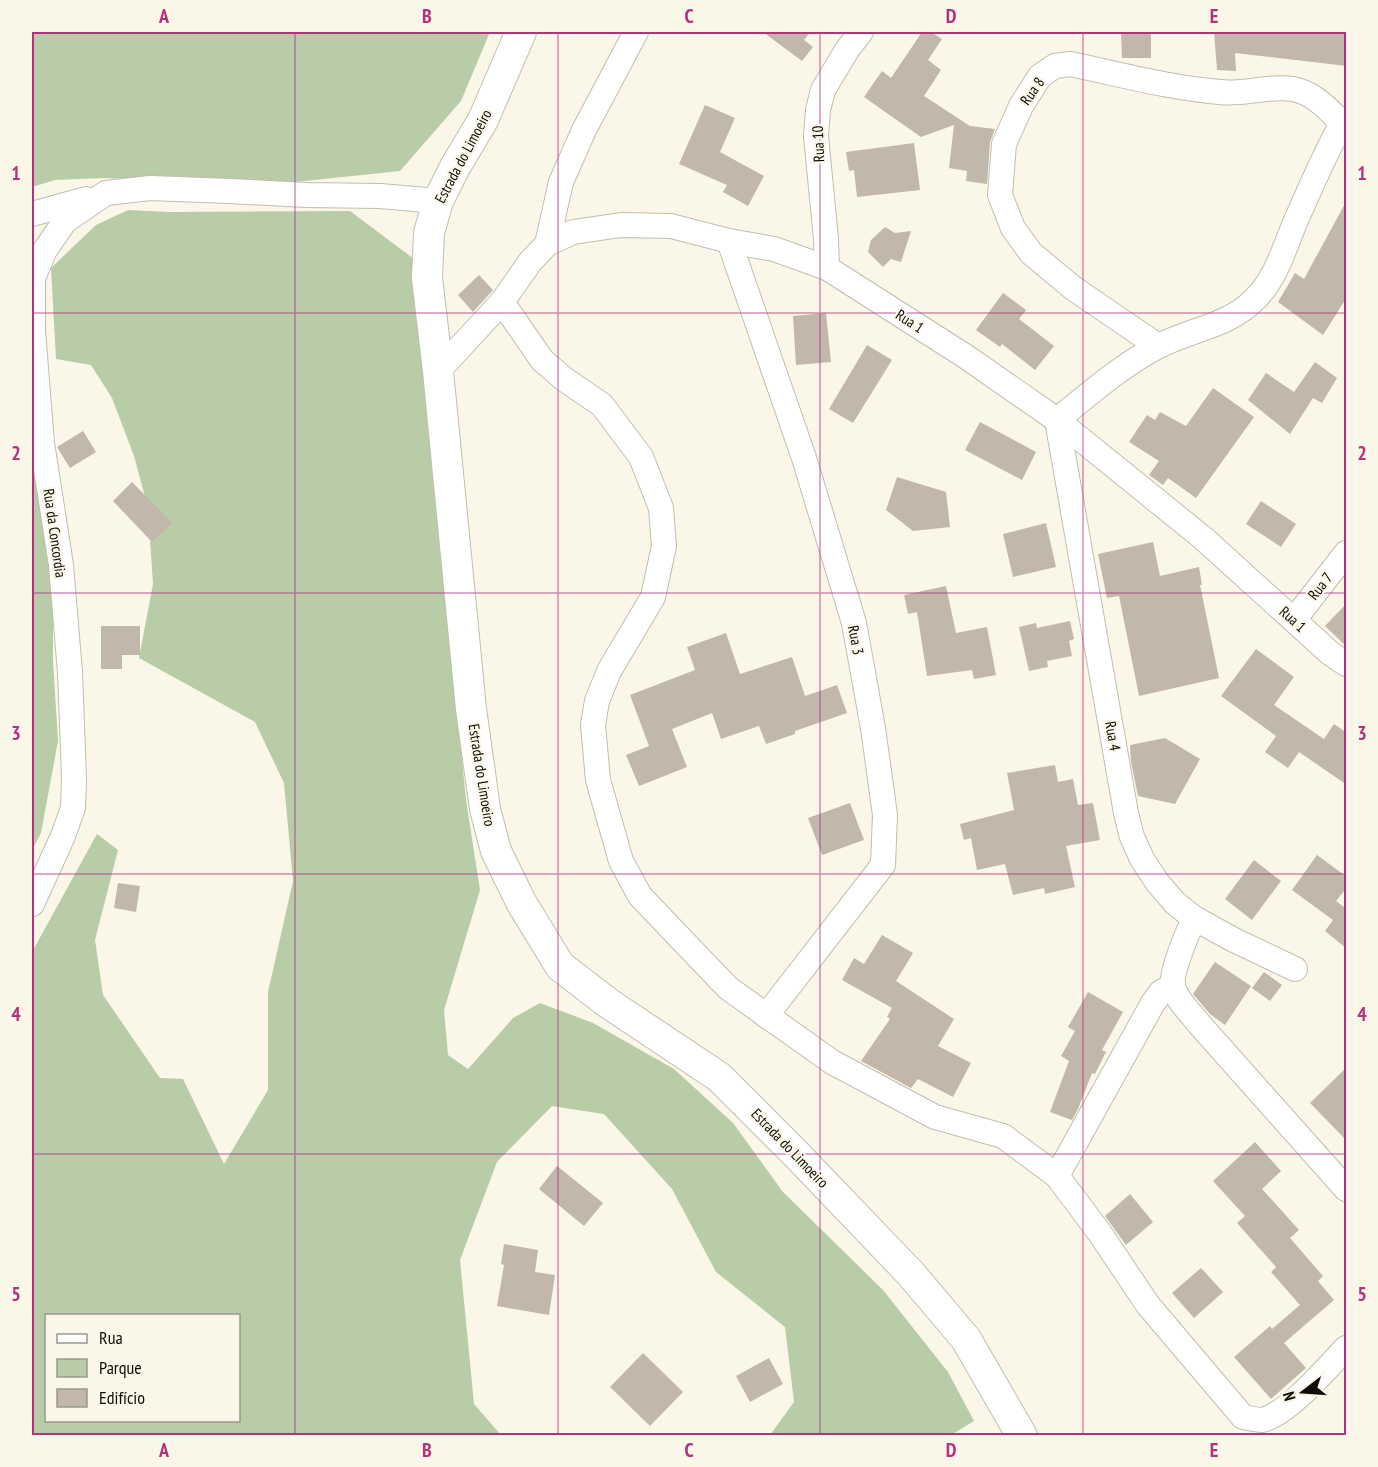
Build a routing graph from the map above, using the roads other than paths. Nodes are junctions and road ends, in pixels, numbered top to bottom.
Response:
1 (522, 32) edge
2 (636, 32) edge
3 (861, 32) edge
4 (1344, 123) edge
5 (106, 193) junction
6 (438, 201) junction
7 (32, 214) edge
8 (729, 241) junction
9 (548, 244) junction
10 (827, 268) junction
11 (502, 302) junction
12 (1158, 346) junction
13 (438, 371) junction
14 (1057, 420) junction
15 (1347, 553) edge
16 (1294, 620) junction
17 (1347, 664) edge
18 (32, 904) edge
19 (1194, 918) junction
20 (1295, 969) dead end
21 (1173, 985) junction
22 (766, 1016) junction
23 (1057, 1176) junction
24 (1347, 1189) edge
25 (1347, 1348) edge
26 (1022, 1436) edge

1 - 6 street, Estrada do Limoeiro
2 - 9 street
3 - 10 street, Rua 10
4 - 12 street, Rua 8
4 - 12 street, Rua 8
5 - 6 street, Rua da Concordia
5 - 7 street
5 - 18 street, Rua da Concordia
6 - 13 street, Estrada do Limoeiro
8 - 9 street, Rua 1
8 - 10 street, Rua 1
8 - 22 street, Rua 3
9 - 11 street, Rua 1
10 - 14 street, Rua 1
11 - 13 street, Rua 1
11 - 22 street
12 - 14 street, Rua 8
13 - 26 street, Estrada do Limoeiro
14 - 16 street, Rua 1
14 - 19 street, Rua 4
15 - 16 street, Rua 7
16 - 17 street, Rua 1
19 - 20 street, Rua 4
19 - 21 street
21 - 23 street
21 - 24 street
22 - 23 street
23 - 25 street

